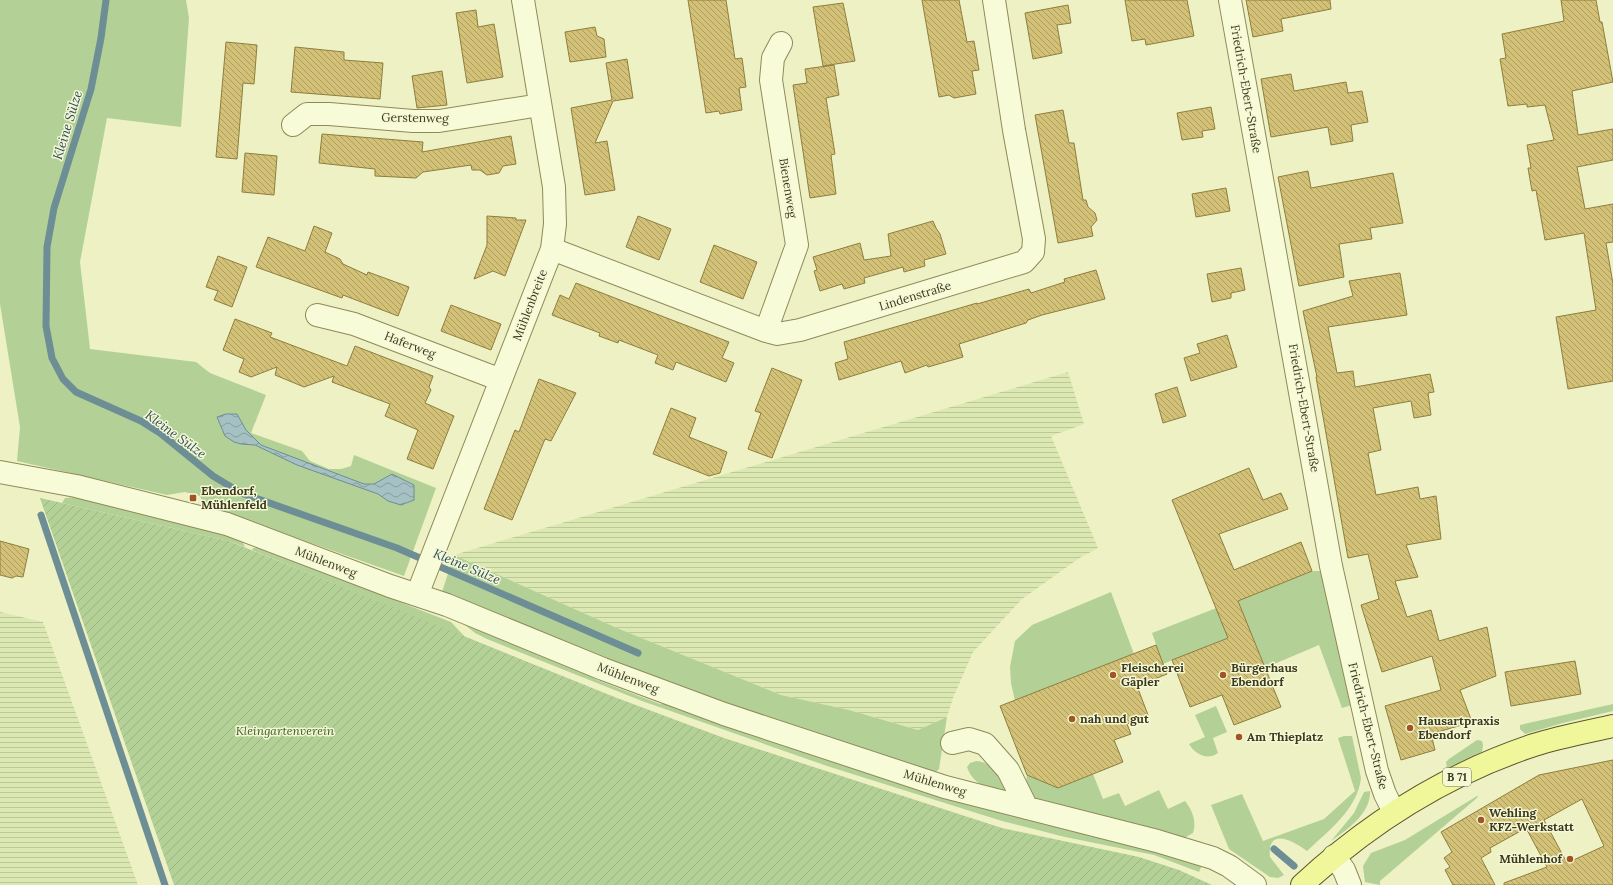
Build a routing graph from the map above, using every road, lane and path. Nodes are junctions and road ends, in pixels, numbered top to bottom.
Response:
1 (523, 0) edge
2 (994, 0) edge
3 (1230, 0) edge
4 (781, 43) dead end
5 (540, 105) junction
6 (293, 125) dead end
7 (552, 249) junction
8 (317, 315) dead end
9 (766, 331) junction
10 (501, 380) junction
11 (0, 472) edge
12 (417, 595) junction
13 (1613, 726) edge
14 (952, 743) dead end
15 (1027, 808) junction
16 (1394, 812) junction
17 (1327, 862) junction
18 (1255, 885) edge
19 (1302, 885) edge
20 (1350, 885) edge

1 - 5 street, Mühlenbreite
2 - 9 street, Lindenstraße
3 - 16 street, Friedrich-Ebert-Straße
4 - 9 street, Bienenweg
5 - 6 street, Gerstenweg
5 - 7 street, Mühlenbreite
7 - 9 street, Lindenstraße
7 - 10 street, Mühlenbreite
8 - 10 street, Haferweg
10 - 12 street, Mühlenbreite
11 - 12 street, Mühlenweg
12 - 15 street, Mühlenweg
13 - 16 main road, B 71
14 - 15 street
15 - 18 street, Mühlenweg
16 - 17 main road, B 71
17 - 19 main road, B 71
17 - 20 street

